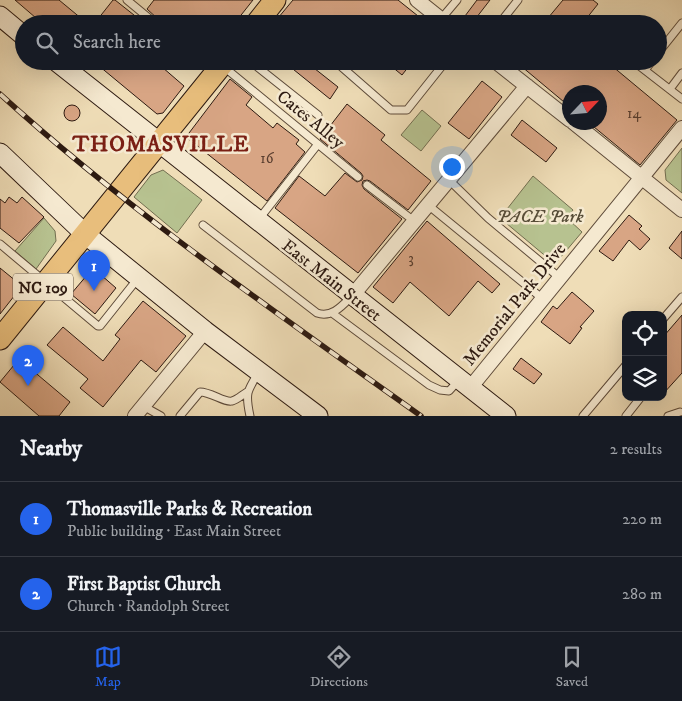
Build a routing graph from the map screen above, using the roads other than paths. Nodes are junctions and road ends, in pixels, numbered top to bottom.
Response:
1 (127, 0) edge
2 (275, 0) edge
3 (418, 0) edge
4 (457, 0) edge
5 (518, 0) edge
6 (137, 3) edge
7 (148, 15) edge
8 (263, 15) edge
9 (437, 15) edge
10 (448, 15) edge
11 (506, 15) edge
12 (0, 16) edge
13 (682, 23) edge
14 (15, 28) edge
15 (667, 42) edge
16 (67, 70) edge
17 (212, 70) edge
18 (222, 70) edge
19 (261, 70) edge
20 (345, 70) edge
21 (439, 70) edge
22 (507, 70) edge
23 (645, 70) edge
24 (682, 73) edge
25 (527, 86) junction
26 (670, 90) junction
27 (682, 99) edge
28 (562, 114) edge
29 (318, 115) dead end
30 (682, 128) edge
31 (582, 130) edge
32 (158, 144) junction
33 (318, 144) junction
34 (1, 156) edge
35 (358, 177) dead end
36 (642, 178) junction
37 (449, 180) junction
38 (367, 185) dead end
39 (428, 205) junction
40 (682, 210) edge
41 (257, 221) junction
42 (414, 221) junction
43 (203, 224) dead end
44 (85, 234) junction
45 (0, 244) edge
46 (139, 277) junction
47 (560, 278) junction
48 (46, 283) junction
49 (352, 296) junction
50 (682, 297) edge
51 (543, 299) junction
52 (332, 313) junction
53 (667, 314) edge
54 (206, 331) junction
55 (0, 339) edge
56 (259, 372) junction
57 (622, 375) edge
58 (464, 384) junction
59 (247, 392) junction
60 (638, 401) edge
61 (139, 411) edge
62 (680, 412) dead end
63 (316, 415) edge
64 (161, 416) edge
65 (180, 416) edge
66 (250, 416) edge
67 (506, 416) edge
68 (583, 416) edge
69 (626, 416) edge
70 (668, 416) edge

1 - 6 lane
2 - 8 main road
3 - 9 street
4 - 10 lane
5 - 11 lane
6 - 7 lane
12 - 14 main road
13 - 15 lane
16 - 32 main road, East Main Street
17 - 32 main road, NC 109
18 - 33 lane, Cates Alley
19 - 29 lane
20 - 21 lane
22 - 25 street
23 - 26 lane
24 - 26 lane
25 - 28 street
25 - 37 street
26 - 27 lane
30 - 36 street, Memorial Park Drive
31 - 36 street
32 - 41 main road, East Main Street
32 - 44 main road, NC 109
33 - 35 lane, Cates Alley
33 - 41 lane
34 - 44 main road
36 - 40 street
36 - 47 street, Memorial Park Drive
37 - 39 street
37 - 47 lane
38 - 42 lane
39 - 42 street
39 - 51 lane
41 - 49 main road, East Main Street
42 - 49 street
43 - 52 lane
44 - 46 main road
44 - 48 main road, NC 109
45 - 48 lane
46 - 48 lane
46 - 54 main road
47 - 51 street, Memorial Park Drive
48 - 55 main road, NC 109
49 - 52 lane
49 - 58 main road, East Main Street
50 - 53 lane
51 - 58 street, Memorial Park Drive
52 - 58 lane
54 - 56 main road
54 - 61 street
56 - 59 lane
56 - 63 main road
57 - 68 lane
58 - 67 main road, East Main Street
59 - 65 lane
59 - 66 lane
60 - 69 lane
61 - 64 lane
62 - 70 lane

